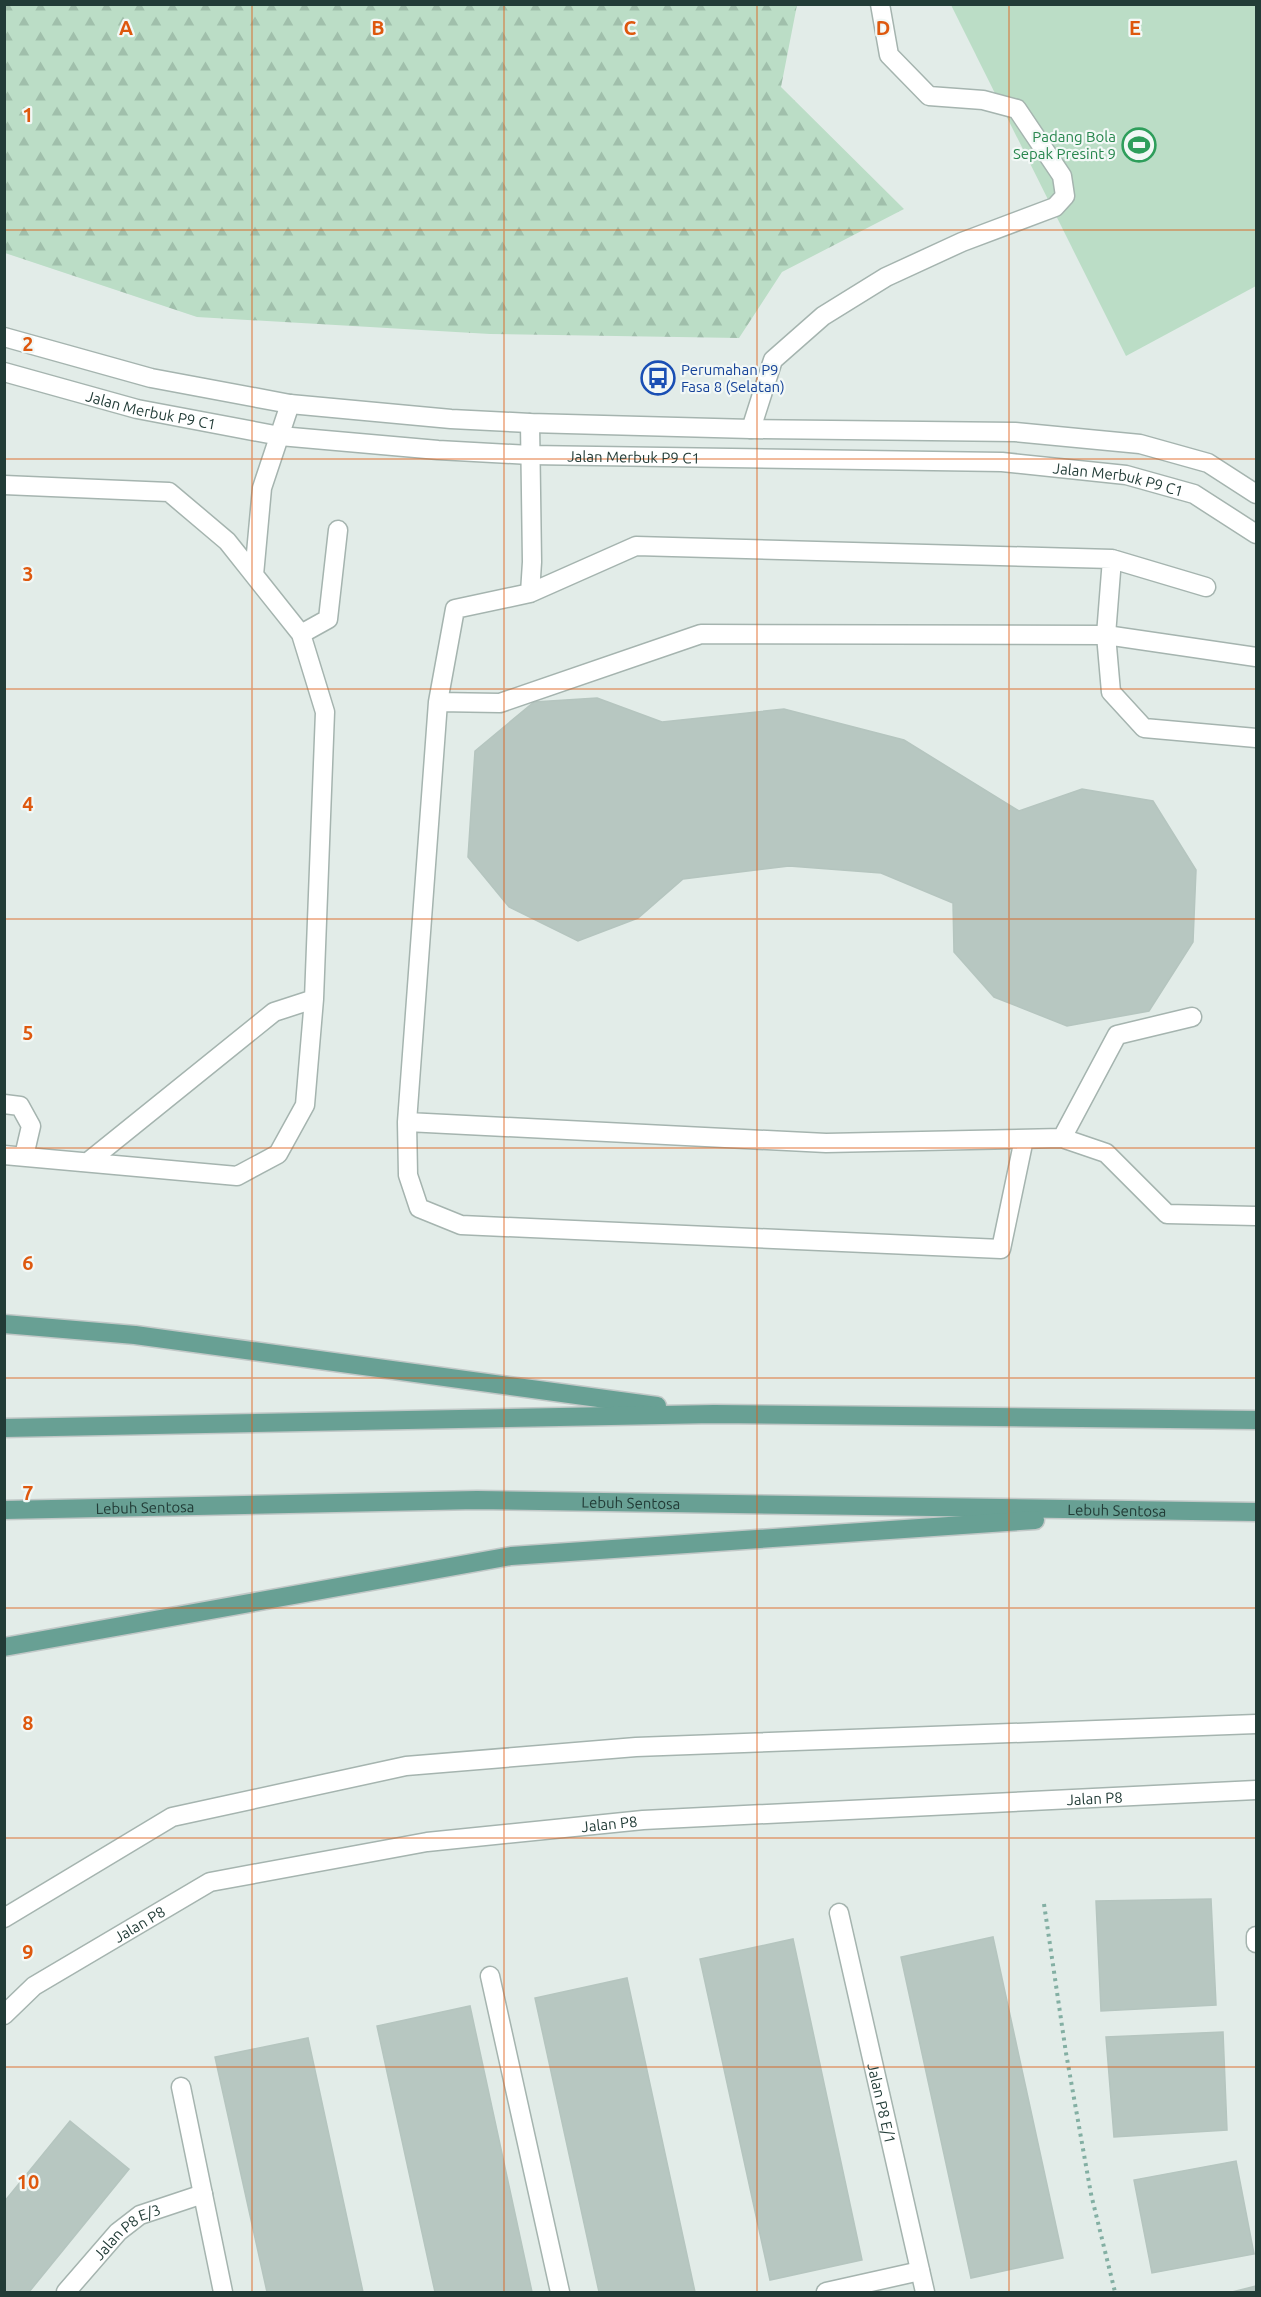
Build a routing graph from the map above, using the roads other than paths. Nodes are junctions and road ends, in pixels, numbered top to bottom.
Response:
1 (880, 4) edge
2 (4, 337) edge
3 (4, 372) edge
4 (290, 404) junction
5 (530, 423) junction
6 (751, 429) junction
7 (280, 436) junction
8 (530, 455) junction
9 (4, 485) edge
10 (1257, 494) edge
11 (338, 530) dead end
12 (1257, 534) edge
13 (1112, 559) junction
14 (254, 575) junction
15 (1206, 587) dead end
16 (530, 593) junction
17 (301, 634) junction
18 (1106, 635) junction
19 (1257, 657) edge
20 (438, 702) junction
21 (1257, 738) edge
22 (314, 999) junction
23 (1192, 1017) dead end
24 (4, 1104) edge
25 (406, 1122) junction
26 (1062, 1138) junction
27 (1024, 1139) junction
28 (4, 1155) edge
29 (24, 1156) junction
30 (88, 1162) junction
31 (1257, 1216) edge
32 (4, 1324) edge
33 (714, 1414) junction
34 (1257, 1420) edge
35 (4, 1428) edge
36 (4, 1510) edge
37 (1156, 1512) junction
38 (1257, 1512) edge
39 (4, 1647) edge
40 (1257, 1724) edge
41 (1257, 1790) edge
42 (839, 1912) dead end
43 (4, 1918) edge
44 (1256, 1936) edge
45 (1257, 1943) edge
46 (490, 1976) dead end
47 (4, 2015) edge
48 (181, 2087) dead end
49 (203, 2194) junction
50 (920, 2271) junction
51 (66, 2292) edge
52 (223, 2292) edge
53 (560, 2292) edge
54 (826, 2292) edge
55 (925, 2292) edge

1 - 6 street
2 - 4 street, Jalan Merbuk P9 C1
3 - 7 street, Jalan Merbuk P9 C1
4 - 5 street, Jalan Merbuk P9 C1
4 - 7 street
5 - 6 street, Jalan Merbuk P9 C1
5 - 8 street
6 - 10 street, Jalan Merbuk P9 C1
7 - 8 street, Jalan Merbuk P9 C1
7 - 14 street
8 - 12 street, Jalan Merbuk P9 C1
8 - 16 street
9 - 14 street
11 - 17 street
13 - 15 street
13 - 16 street
13 - 18 street
14 - 17 street
16 - 20 street
17 - 22 street
18 - 19 street
18 - 20 street
18 - 21 street
20 - 25 street
22 - 30 street
22 - 30 street
23 - 26 street
24 - 29 street
25 - 27 street
25 - 27 street
26 - 27 street
26 - 31 street
28 - 29 street
29 - 30 street
32 - 33 main road
33 - 34 main road
33 - 35 main road
36 - 37 main road, Lebuh Sentosa
37 - 38 main road, Lebuh Sentosa
37 - 39 main road
40 - 43 street
41 - 47 street, Jalan P8
42 - 50 street, Jalan P8 E/1
44 - 45 street
46 - 53 street
48 - 49 street
49 - 51 street, Jalan P8 E/3
49 - 52 street
50 - 54 street
50 - 55 street, Jalan P8 E/1

